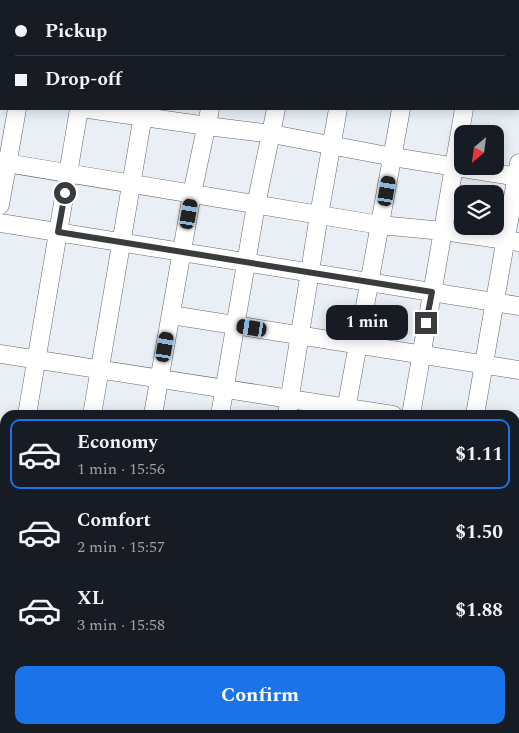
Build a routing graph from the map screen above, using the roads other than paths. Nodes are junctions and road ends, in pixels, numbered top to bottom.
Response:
1 (17, 110) edge
2 (79, 110) edge
3 (102, 110) edge
4 (210, 110) edge
5 (276, 110) edge
6 (338, 110) edge
7 (401, 110) edge
8 (464, 110) edge
9 (143, 113) edge
10 (207, 126) junction
11 (272, 134) junction
12 (331, 146) junction
13 (393, 157) junction
14 (4, 163) edge
15 (453, 166) junction
16 (518, 172) edge
17 (68, 174) junction
18 (131, 184) junction
19 (192, 194) junction
20 (0, 205) edge
21 (256, 205) junction
22 (319, 215) junction
23 (0, 223) edge
24 (380, 225) junction
25 (442, 231) junction
26 (58, 232) junction
27 (512, 241) edge
28 (121, 242) junction
29 (182, 252) junction
30 (246, 262) junction
31 (310, 272) junction
32 (370, 282) junction
33 (432, 292) junction
34 (494, 302) junction
35 (519, 306) edge
36 (171, 315) junction
37 (236, 325) junction
38 (300, 335) junction
39 (358, 345) junction
40 (0, 354) edge
41 (421, 354) junction
42 (36, 359) junction
43 (483, 364) junction
44 (100, 369) junction
45 (519, 370) edge
46 (159, 378) junction
47 (225, 389) junction
48 (288, 407) edge
49 (28, 410) edge
50 (93, 410) edge
51 (154, 410) edge
52 (221, 410) edge
53 (332, 410) edge
54 (346, 410) edge
55 (412, 410) edge
56 (476, 410) edge

1 - 14 street
2 - 17 street
3 - 9 street
4 - 10 street
5 - 11 street
6 - 12 street
7 - 13 street
8 - 15 street
9 - 10 street
9 - 18 street
10 - 11 street
10 - 19 street
11 - 12 street
11 - 21 street
12 - 13 street
12 - 22 street
13 - 15 street
13 - 24 street
14 - 17 street
14 - 20 street
15 - 16 street
15 - 25 street
16 - 27 street
17 - 18 street
17 - 26 street
18 - 19 street
18 - 28 street
19 - 21 street
19 - 29 street
21 - 22 street
21 - 30 street
22 - 24 street
22 - 31 street
23 - 26 street
24 - 25 street
24 - 32 street
25 - 27 street
25 - 33 street
26 - 28 street
26 - 42 street
27 - 34 street
28 - 29 street
28 - 44 street
29 - 30 street
29 - 36 street
30 - 31 street
30 - 37 street
31 - 32 street
31 - 38 street
32 - 33 street
32 - 39 street
33 - 34 street
33 - 41 street
34 - 35 street
34 - 43 street
36 - 37 street
36 - 46 street
37 - 38 street
37 - 47 street
38 - 39 street
38 - 48 street
39 - 41 street
39 - 54 street
40 - 42 street
41 - 43 street
41 - 55 street
42 - 44 street
42 - 49 street
43 - 45 street
43 - 56 street
44 - 46 street
44 - 50 street
46 - 47 street
46 - 51 street
47 - 48 street
47 - 52 street
48 - 53 street

